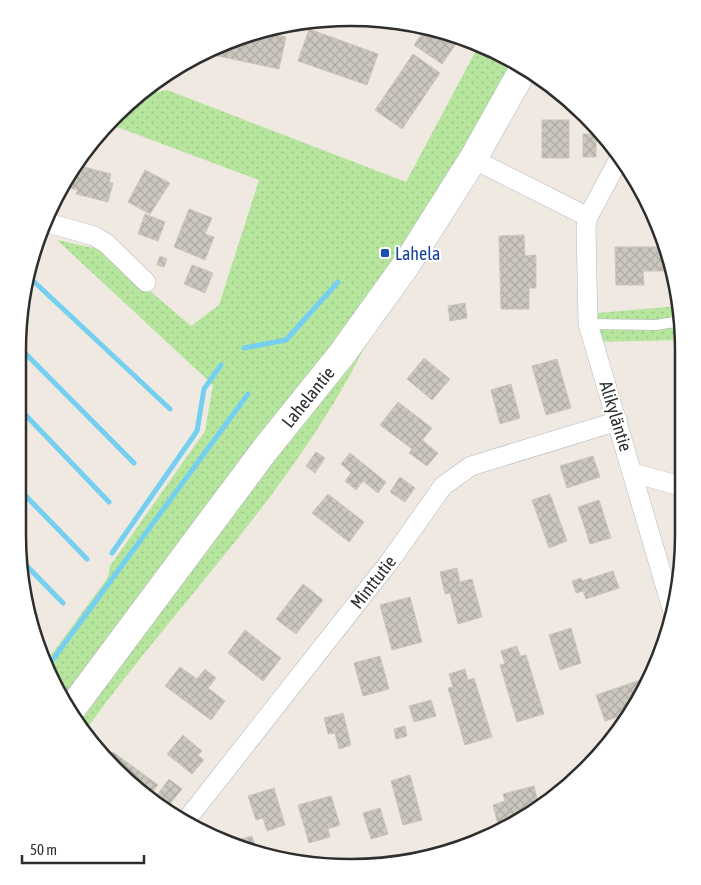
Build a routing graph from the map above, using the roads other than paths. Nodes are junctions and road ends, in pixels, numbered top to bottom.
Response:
1 (520, 74) edge
2 (473, 159) junction
3 (616, 164) edge
4 (588, 217) junction
5 (52, 224) edge
6 (146, 282) dead end
7 (673, 323) edge
8 (588, 324) junction
9 (618, 421) junction
10 (634, 473) junction
11 (675, 485) edge
12 (669, 598) edge
13 (75, 705) edge
14 (190, 816) edge

1 - 2 main road, Lahelantie
2 - 4 street
2 - 13 main road, Lahelantie
3 - 4 street, Alikyläntie
4 - 8 street, Alikyläntie
5 - 6 street
7 - 8 lane
8 - 9 street, Alikyläntie
9 - 10 street, Alikyläntie
9 - 14 street, Minttutie
10 - 11 street
10 - 12 street, Alikyläntie

